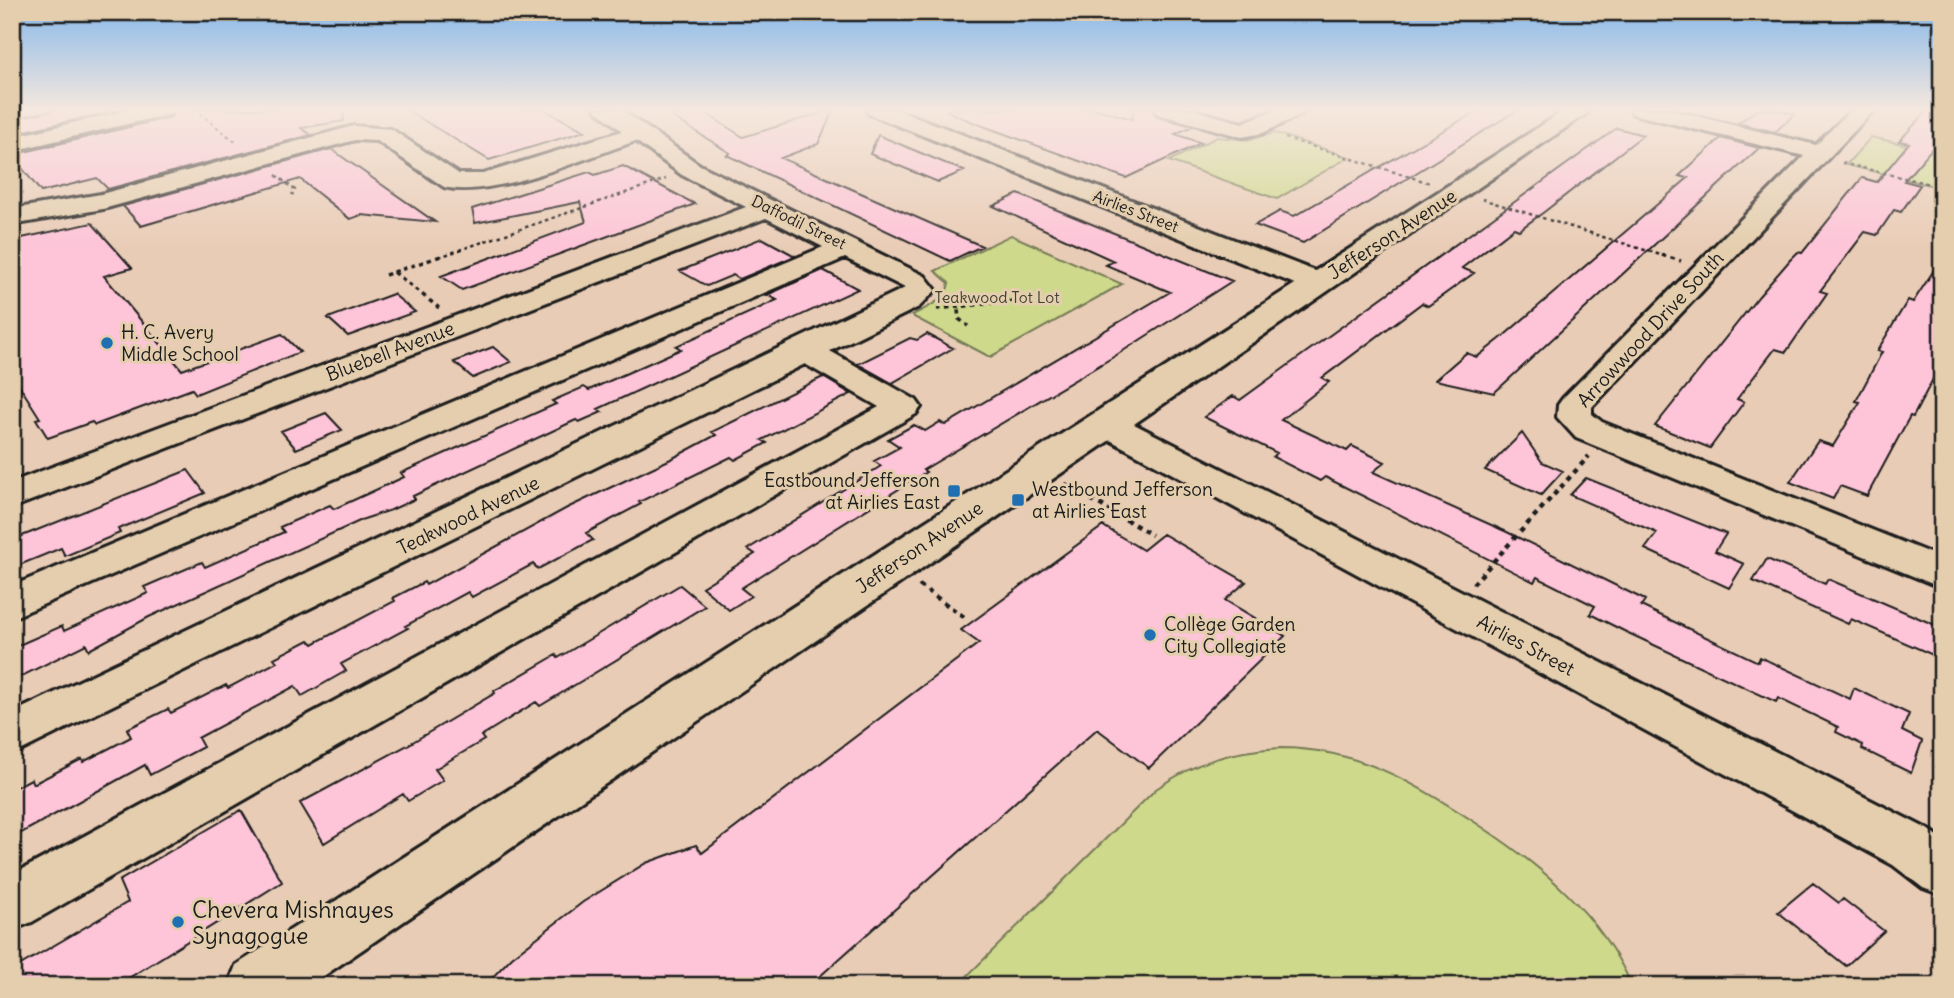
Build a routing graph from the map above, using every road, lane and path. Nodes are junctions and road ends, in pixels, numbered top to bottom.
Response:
1 (271, 156) edge
2 (414, 156) edge
3 (568, 156) edge
4 (671, 156) edge
5 (995, 156) edge
6 (1511, 156) edge
7 (1822, 156) edge
8 (1831, 158) junction
9 (691, 170) junction
10 (1942, 187) edge
11 (768, 208) junction
12 (12, 217) edge
13 (848, 246) junction
14 (394, 272) junction
15 (385, 275) dead end
16 (1317, 282) junction
17 (927, 299) junction
18 (1013, 301) dead end
19 (958, 310) junction
20 (458, 324) junction
21 (968, 326) dead end
22 (806, 351) junction
23 (1106, 424) junction
24 (1606, 437) junction
25 (1061, 482) dead end
26 (12, 496) edge
27 (1152, 535) dead end
28 (1942, 574) edge
29 (12, 603) edge
30 (1453, 606) junction
31 (12, 735) edge
32 (1942, 871) edge
33 (12, 904) edge
34 (257, 986) edge

1 - 12 street
2 - 3 street
4 - 9 street, Daffodil Street
5 - 16 street, Airlies Street
6 - 16 street, Jefferson Avenue
7 - 8 street
8 - 10 path
8 - 24 street, Arrowwood Drive South
9 - 11 street, Daffodil Street
9 - 14 path
11 - 13 street, Daffodil Street
11 - 20 street, Bluebell Avenue
13 - 17 street, Daffodil Street
13 - 29 street
14 - 15 path
14 - 20 path
16 - 23 street, Jefferson Avenue
17 - 19 path
17 - 22 street, Teakwood Avenue
18 - 19 path
19 - 21 path
20 - 26 street, Bluebell Avenue
22 - 31 street, Teakwood Avenue
22 - 33 street
23 - 30 street, Airlies Street
23 - 34 street, Jefferson Avenue
24 - 28 street, Arrowwood Drive South
24 - 30 path
25 - 27 path
30 - 32 street, Airlies Street

